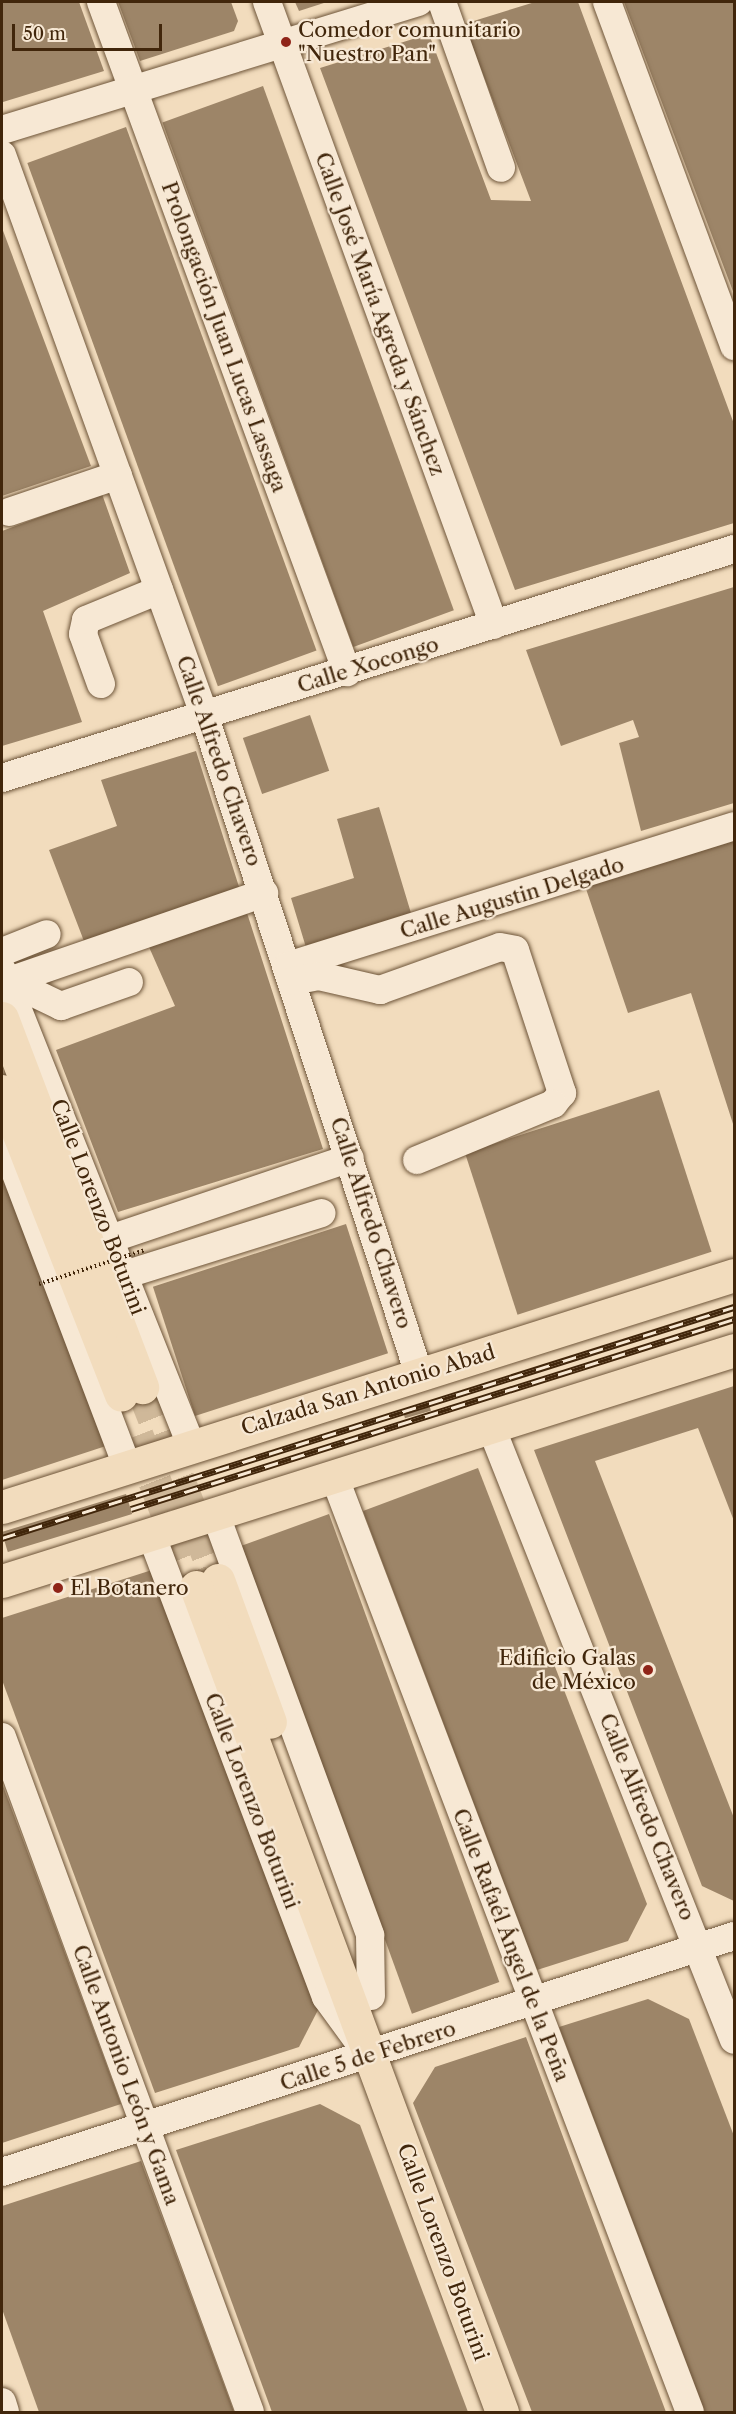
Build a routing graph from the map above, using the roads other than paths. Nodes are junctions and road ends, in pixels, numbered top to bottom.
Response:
1 (101, 2) edge
2 (267, 2) edge
3 (419, 2) edge
4 (442, 2) edge
5 (607, 2) edge
6 (282, 44) junction
7 (134, 89) junction
8 (2, 130) edge
9 (2, 154) edge
10 (501, 168) dead end
11 (735, 346) edge
12 (118, 475) junction
13 (9, 512) dead end
14 (735, 549) edge
15 (159, 590) junction
16 (494, 626) junction
17 (347, 672) junction
18 (101, 684) dead end
19 (204, 714) junction
20 (2, 778) edge
21 (735, 826) edge
22 (264, 893) junction
23 (47, 934) dead end
24 (2, 952) edge
25 (291, 974) junction
26 (5, 975) edge
27 (129, 982) dead end
28 (2, 1018) edge
29 (2, 1091) edge
30 (2, 1137) edge
31 (350, 1158) junction
32 (417, 1160) dead end
33 (322, 1213) dead end
34 (110, 1239) junction
35 (124, 1275) junction
36 (735, 1275) edge
37 (735, 1350) edge
38 (419, 1374) junction
39 (491, 1427) junction
40 (191, 1446) junction
41 (127, 1466) junction
42 (334, 1476) junction
43 (2, 1507) edge
44 (215, 1513) junction
45 (151, 1534) junction
46 (2, 1581) edge
47 (2, 1737) edge
48 (735, 1936) edge
49 (699, 1947) junction
50 (371, 1996) junction
51 (532, 2001) junction
52 (735, 2040) edge
53 (371, 2057) junction
54 (145, 2125) junction
55 (2, 2172) edge
56 (2, 2402) edge
57 (5, 2412) edge
58 (250, 2412) edge
59 (502, 2412) edge
60 (690, 2412) edge

1 - 7 street, Prolongación Juan Lucas Lassaga
2 - 6 street, Calle José María Agreda y Sánchez
3 - 6 street
4 - 10 street
5 - 11 street
6 - 7 street
6 - 16 street, Calle José María Agreda y Sánchez
7 - 8 street
7 - 17 street, Prolongación Juan Lucas Lassaga
9 - 12 street, Calle Alfredo Chavero
12 - 13 street
12 - 15 street, Calle Alfredo Chavero
14 - 16 street, Calle Xocongo
15 - 18 street
15 - 19 street, Calle Alfredo Chavero
16 - 17 street, Calle Xocongo
17 - 19 street, Calle Xocongo
19 - 20 street, Calle Xocongo
19 - 22 street, Calle Alfredo Chavero
21 - 25 street, Calle Augustin Delgado
22 - 25 street, Calle Alfredo Chavero
22 - 26 street
23 - 24 street
25 - 31 street, Calle Alfredo Chavero
25 - 32 street
26 - 27 street
26 - 34 street, Calle Lorenzo Boturini
28 - 29 main road, Calle Lorenzo Boturini
30 - 41 street
31 - 34 street
31 - 38 street, Calle Alfredo Chavero
33 - 35 street
34 - 35 street, Calle Lorenzo Boturini
35 - 40 street, Calle Lorenzo Boturini
36 - 38 main road, Calzada San Antonio Abad
37 - 39 main road
38 - 40 main road, Calzada San Antonio Abad
39 - 42 main road
39 - 49 street, Calle Alfredo Chavero
40 - 41 main road, Calzada San Antonio Abad
41 - 43 main road, Calzada San Antonio Abad
42 - 44 main road
42 - 51 street, Calle Rafaél Ángel de la Peña
44 - 45 main road
44 - 50 street, Calle Lorenzo Boturini
45 - 46 main road
45 - 53 street, Calle Lorenzo Boturini
47 - 54 street, Calle Antonio León y Gama
48 - 49 street, Calle 5 de Febrero
49 - 51 street, Calle 5 de Febrero
49 - 52 street, Calle Alfredo Chavero
50 - 53 main road, Calle Lorenzo Boturini
50 - 53 main road, Calle Lorenzo Boturini
51 - 53 street, Calle 5 de Febrero
51 - 60 street, Calle Rafaél Ángel de la Peña
53 - 54 street, Calle 5 de Febrero
53 - 59 main road, Calle Lorenzo Boturini
54 - 55 street, Calle 5 de Febrero
54 - 58 street, Calle Antonio León y Gama
56 - 57 street

